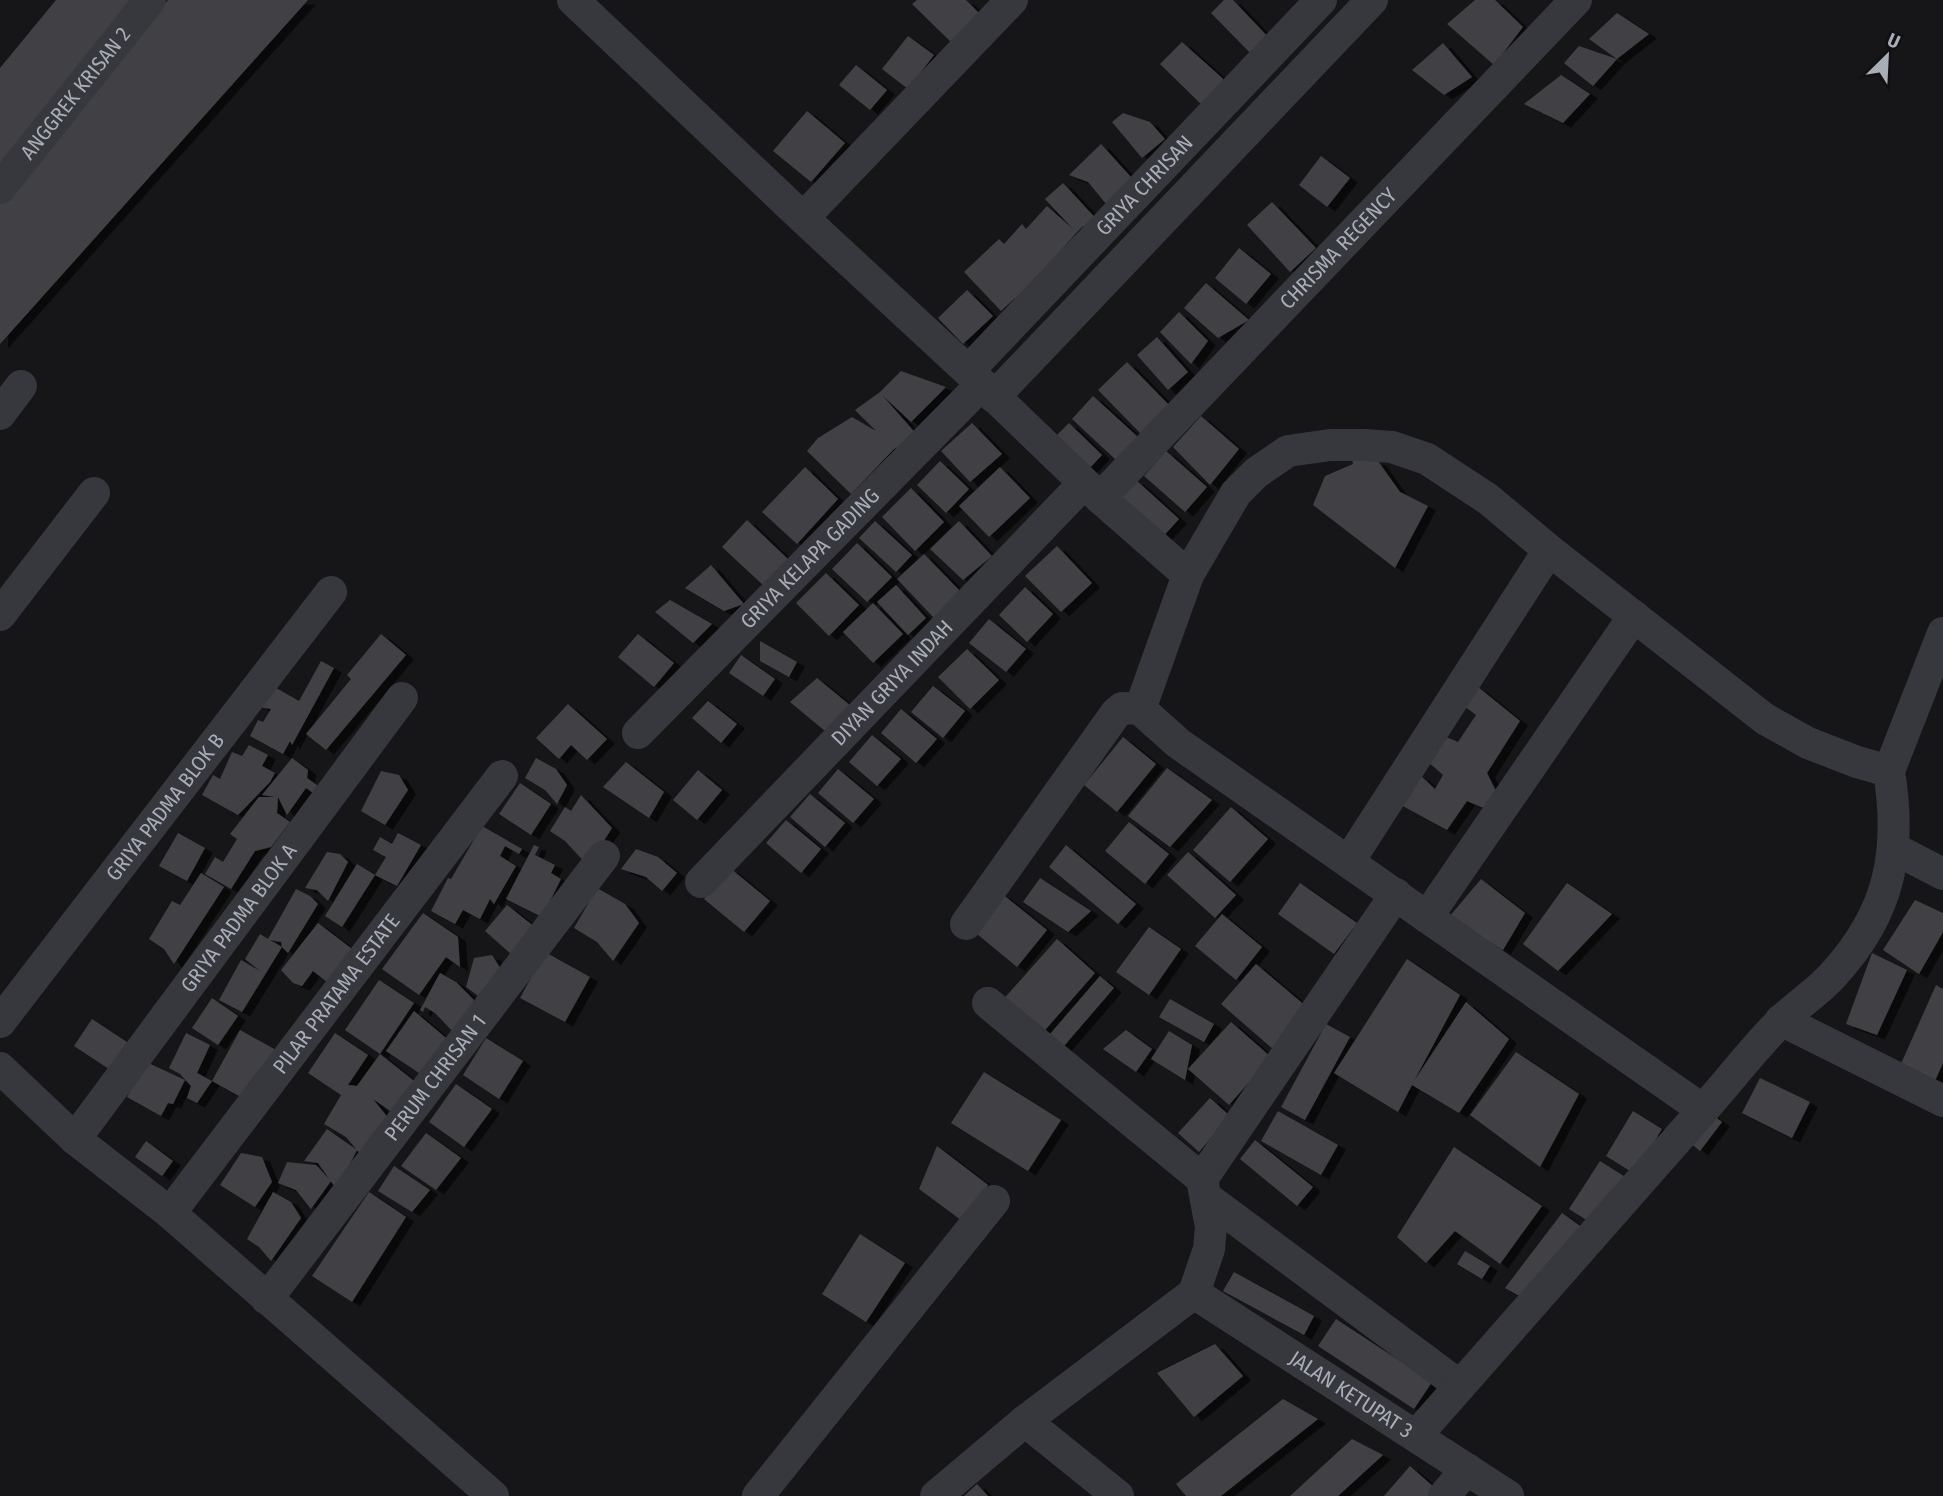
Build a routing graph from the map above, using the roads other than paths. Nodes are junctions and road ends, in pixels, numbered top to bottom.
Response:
1 (150, 0) edge
2 (573, 0) edge
3 (1012, 0) edge
4 (1321, 0) edge
5 (1372, 0) edge
6 (1576, 0) edge
7 (0, 188) edge
8 (803, 218) junction
9 (982, 384) junction
10 (21, 386) dead end
11 (0, 414) edge
12 (1092, 490) junction
13 (94, 493) dead end
14 (1549, 550) junction
15 (1188, 575) junction
16 (331, 592) dead end
17 (0, 615) edge
18 (1634, 616) junction
19 (1941, 641) edge
20 (402, 698) dead end
21 (1139, 709) junction
22 (638, 733) dead end
23 (1889, 771) junction
24 (502, 776) dead end
25 (1893, 848) junction
26 (604, 856) dead end
27 (1349, 861) junction
28 (1943, 874) edge
29 (701, 882) dead end
30 (1396, 894) junction
31 (1427, 917) junction
32 (966, 924) dead end
33 (989, 1003) dead end
34 (1782, 1020) junction
35 (0, 1022) edge
36 (0, 1068) edge
37 (1943, 1101) edge
38 (1703, 1110) junction
39 (75, 1139) junction
40 (1205, 1188) junction
41 (994, 1201) dead end
42 (170, 1213) junction
43 (1194, 1293) junction
44 (267, 1299) junction
45 (1460, 1386) junction
46 (1025, 1421) junction
47 (1416, 1436) junction
48 (1467, 1469) junction
49 (493, 1496) edge
50 (758, 1496) edge
51 (936, 1496) edge
52 (1118, 1496) edge
53 (1444, 1496) edge
54 (1508, 1496) edge

1 - 7 street, ANGGREK KRISAN 2
2 - 8 street
3 - 8 street
4 - 9 street, GRIYA CHRISAN
5 - 9 street
6 - 12 street, CHRISMA REGENCY
8 - 9 street
9 - 12 street
9 - 22 street, GRIYA KELAPA GADING
10 - 11 street
12 - 15 street
12 - 29 street, DIYAN GRIYA INDAH
13 - 17 street
14 - 15 street
14 - 18 street
14 - 27 street
15 - 21 street
16 - 35 street, GRIYA PADMA BLOK B
18 - 23 street
18 - 31 street
19 - 23 street
20 - 39 street, GRIYA PADMA BLOK A
21 - 27 street
21 - 32 street
23 - 25 street
24 - 42 street, PILAR PRATAMA ESTATE
25 - 28 street
25 - 34 street
26 - 44 street, PERUM CHRISAN 1
27 - 30 street
30 - 31 street
30 - 40 street
31 - 38 street
33 - 40 street
34 - 37 street
34 - 38 street
36 - 39 street
38 - 45 street
39 - 42 street
40 - 43 street
40 - 45 street
41 - 50 street
42 - 44 street
43 - 46 street
43 - 47 street, JALAN KETUPAT 3
44 - 49 street
45 - 47 street
46 - 51 street
46 - 52 street
47 - 48 street, JALAN KETUPAT 3
48 - 53 street
48 - 54 street, JALAN KETUPAT 3

